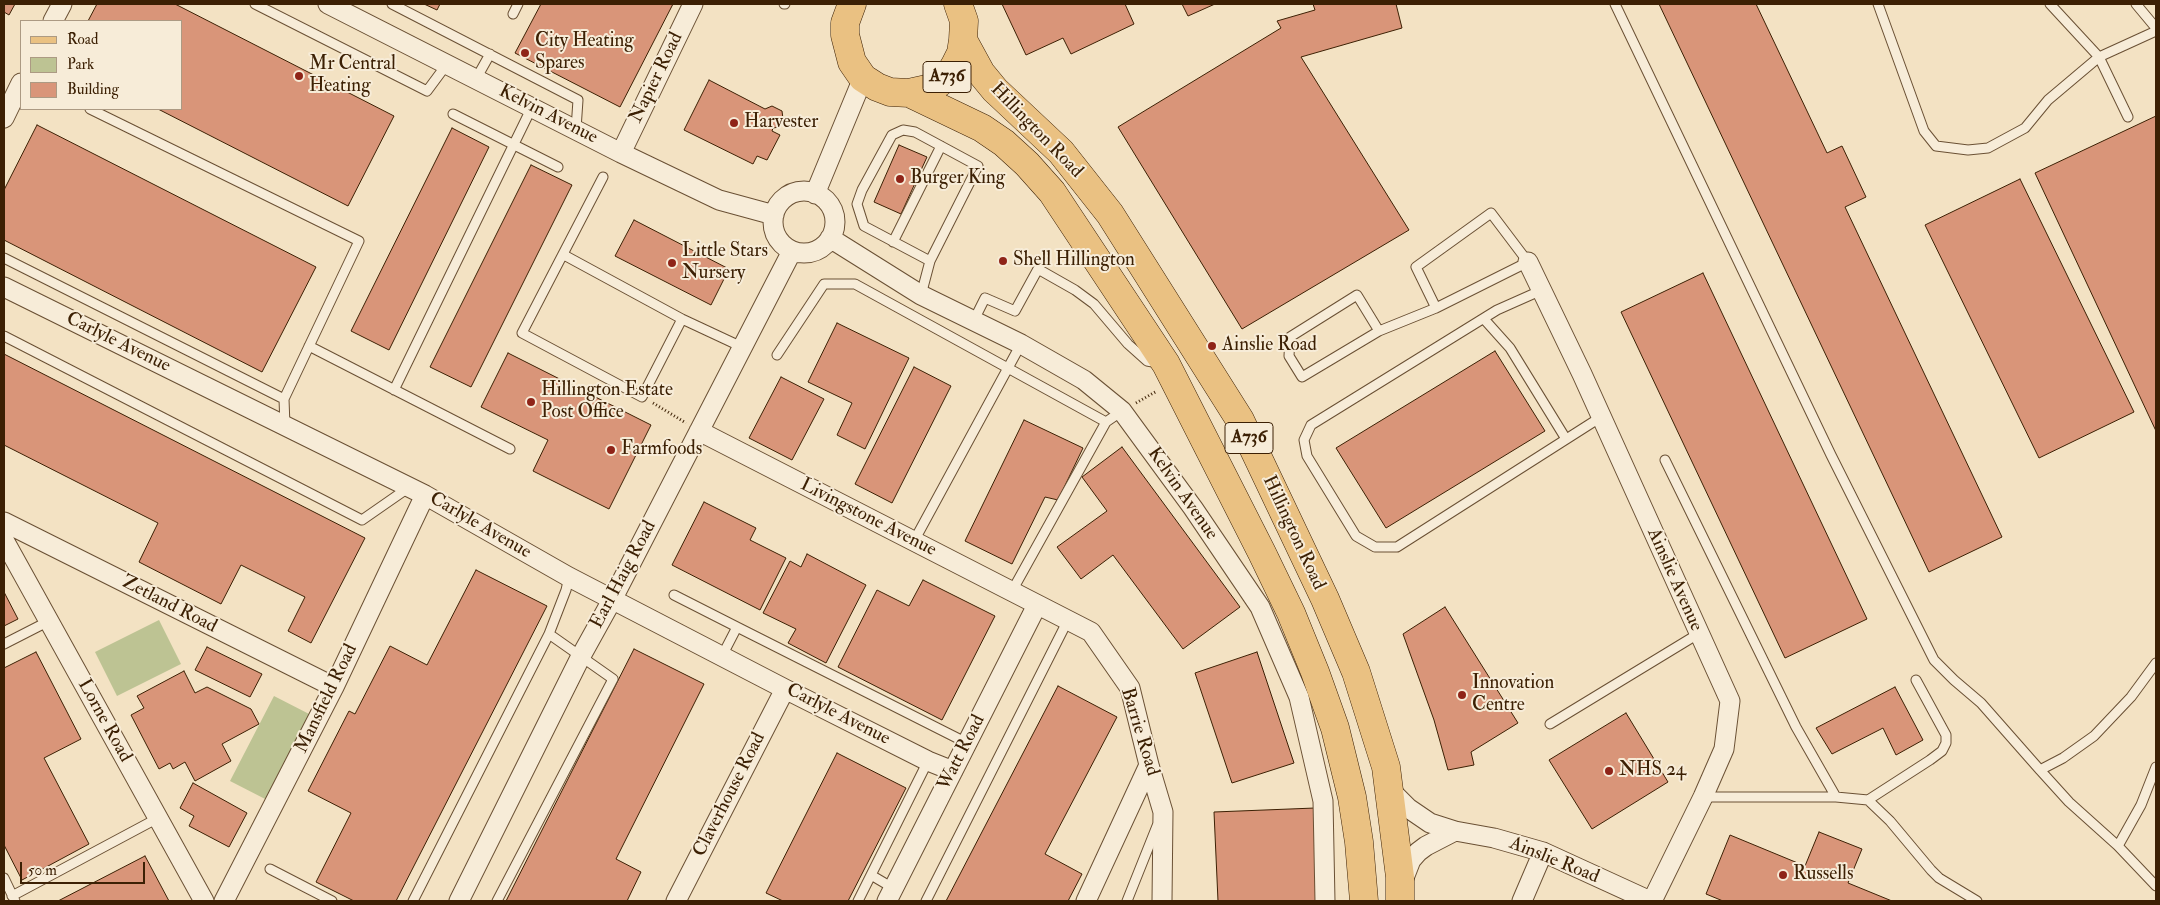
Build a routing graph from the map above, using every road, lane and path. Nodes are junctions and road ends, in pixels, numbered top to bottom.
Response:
1 (62, 4) edge
2 (255, 4) edge
3 (328, 4) edge
4 (392, 4) edge
5 (518, 4) edge
6 (693, 4) edge
7 (958, 4) edge
8 (1615, 4) edge
9 (1878, 4) edge
10 (2050, 4) edge
11 (2136, 4) edge
12 (850, 5) edge
13 (513, 14) dead end
14 (54, 20) edge
15 (2156, 30) edge
16 (963, 40) junction
17 (490, 54) junction
18 (2099, 57) junction
19 (447, 64) junction
20 (863, 78) junction
21 (476, 79) junction
22 (13, 93) edge
23 (909, 93) junction
24 (532, 107) junction
25 (92, 110) edge
26 (454, 114) dead end
27 (2128, 117) dead end
28 (4, 118) edge
29 (576, 129) junction
30 (514, 145) junction
31 (942, 146) junction
32 (621, 152) junction
33 (558, 167) dead end
34 (603, 177) dead end
35 (816, 194) junction
36 (774, 215) junction
37 (830, 238) junction
38 (892, 242) junction
39 (792, 251) junction
40 (564, 256) junction
41 (4, 258) edge
42 (930, 261) junction
43 (1528, 262) junction
44 (4, 287) edge
45 (1542, 290) junction
46 (921, 295) junction
47 (1436, 308) junction
48 (682, 319) junction
49 (1484, 319) junction
50 (973, 322) junction
51 (1380, 330) junction
52 (4, 336) edge
53 (1021, 344) junction
54 (309, 346) junction
55 (742, 347) junction
56 (777, 355) dead end
57 (1166, 364) junction
58 (1008, 368) junction
59 (394, 390) junction
60 (642, 397) junction
61 (284, 399) junction
62 (1122, 411) junction
63 (1601, 417) junction
64 (1106, 422) junction
65 (285, 426) junction
66 (699, 431) junction
67 (1566, 439) junction
68 (510, 449) dead end
69 (1665, 460) dead end
70 (417, 491) junction
71 (4, 522) edge
72 (4, 540) edge
73 (914, 541) junction
74 (569, 577) junction
75 (1012, 592) junction
76 (674, 595) dead end
77 (612, 600) junction
78 (1037, 604) junction
79 (1068, 620) junction
80 (49, 621) junction
81 (737, 627) junction
82 (549, 634) junction
83 (1698, 634) junction
84 (4, 644) edge
85 (581, 656) junction
86 (722, 656) junction
87 (2156, 663) edge
88 (1916, 680) dead end
89 (334, 687) junction
90 (785, 689) junction
91 (1550, 724) dead end
92 (967, 743) junction
93 (928, 761) junction
94 (1149, 765) junction
95 (2156, 767) edge
96 (2040, 770) junction
97 (953, 771) junction
98 (1389, 789) junction
99 (1704, 796) junction
100 (1836, 796) junction
101 (1868, 800) junction
102 (1163, 812) junction
103 (158, 818) junction
104 (1455, 831) junction
105 (2118, 846) junction
106 (1543, 852) junction
107 (270, 869) dead end
108 (871, 875) junction
109 (4, 878) edge
110 (2156, 886) edge
111 (1400, 894) edge
112 (890, 895) edge
113 (14, 898) edge
114 (204, 901) edge
115 (224, 901) edge
116 (332, 901) edge
117 (413, 901) edge
118 (459, 901) edge
119 (497, 901) edge
120 (676, 901) edge
121 (858, 901) edge
122 (926, 901) edge
123 (1086, 901) edge
124 (1127, 901) edge
125 (1162, 901) edge
126 (1325, 901) edge
127 (1364, 901) edge
128 (1522, 901) edge
129 (1651, 901) edge
130 (1977, 901) edge

1 - 14 street
2 - 19 lane
3 - 19 street, Kelvin Avenue
4 - 17 lane
5 - 13 lane
6 - 32 street, Napier Road
7 - 16 main road, A736
8 - 96 lane
9 - 18 lane
10 - 18 lane
11 - 15 lane
12 - 20 main road, A736
15 - 18 lane
16 - 23 main road, A736
16 - 98 main road, Hillington Road / A736
17 - 21 lane
17 - 29 lane
18 - 27 lane
19 - 21 street, Kelvin Avenue
20 - 23 main road, A736
20 - 35 street
21 - 24 street, Kelvin Avenue
22 - 28 street
23 - 57 main road, Hillington Road / A736
24 - 29 street, Kelvin Avenue
24 - 30 lane
25 - 54 lane
26 - 30 lane
29 - 32 street, Kelvin Avenue
30 - 33 lane
30 - 59 lane
31 - 38 lane
31 - 38 lane
31 - 42 lane
32 - 36 street, Kelvin Avenue
34 - 40 lane
35 - 36 street
35 - 37 street
36 - 39 street
37 - 39 street
37 - 46 street, Kelvin Avenue
38 - 42 lane
39 - 55 street, Earl Haig Road
40 - 48 lane
40 - 60 lane
41 - 61 lane
42 - 46 lane
43 - 45 street, Ainslie Avenue
43 - 47 lane
43 - 47 lane
44 - 65 street, Carlyle Avenue
45 - 49 lane
45 - 63 street, Ainslie Avenue
46 - 50 street, Kelvin Avenue
47 - 51 lane
48 - 55 lane
48 - 60 lane
49 - 67 lane
49 - 67 lane
50 - 53 street, Kelvin Avenue
50 - 57 lane
51 - 51 lane
52 - 70 lane
53 - 58 lane
53 - 62 street, Kelvin Avenue
54 - 59 lane
54 - 61 lane
55 - 66 street, Earl Haig Road
56 - 58 lane
57 - 127 main road, Hillington Road / A736
58 - 64 lane
58 - 73 lane
59 - 68 lane
60 - 66 path
61 - 65 lane
62 - 64 lane
62 - 126 street, Kelvin Avenue
63 - 67 lane
63 - 83 street, Ainslie Avenue
64 - 75 lane
65 - 70 street, Carlyle Avenue
66 - 73 street, Livingstone Avenue
66 - 77 street, Earl Haig Road
69 - 100 lane
70 - 74 street, Carlyle Avenue
70 - 89 street, Mansfield Road
71 - 89 street, Zetland Road
72 - 80 street, Lorne Road
73 - 75 street, Livingstone Avenue
74 - 77 street, Carlyle Avenue
74 - 82 lane
75 - 78 street, Livingstone Avenue
76 - 81 lane
77 - 85 street, Earl Haig Road
77 - 86 street, Carlyle Avenue
78 - 79 street, Barrie Road
78 - 92 street, Watt Road
79 - 94 street, Barrie Road
79 - 122 lane
80 - 84 lane
80 - 103 street, Lorne Road
81 - 86 lane
81 - 92 lane
82 - 85 lane
82 - 117 lane
83 - 91 lane
83 - 99 street, Ainslie Avenue
85 - 118 street, Earl Haig Road
85 - 119 lane
86 - 90 street, Carlyle Avenue
87 - 96 lane
88 - 101 lane
89 - 115 street, Mansfield Road
90 - 93 street, Carlyle Avenue
90 - 120 street, Claverhouse Road
92 - 97 street, Watt Road
93 - 97 street, Carlyle Avenue
93 - 108 lane
94 - 102 street, Barrie Road
94 - 123 street
95 - 105 lane
96 - 105 lane
97 - 112 street, Watt Road
98 - 104 street, Ainslie Road
98 - 111 main road, Hillington Road / A736
99 - 100 lane
99 - 129 street, Ainslie Avenue
100 - 101 lane
101 - 130 lane
102 - 124 lane
102 - 125 street, Barrie Road
103 - 113 lane
103 - 114 street, Lorne Road
104 - 106 street, Ainslie Road
104 - 111 street
105 - 110 lane
106 - 128 street
106 - 129 street, Ainslie Road
107 - 116 lane
108 - 112 lane
108 - 121 lane
109 - 113 lane

